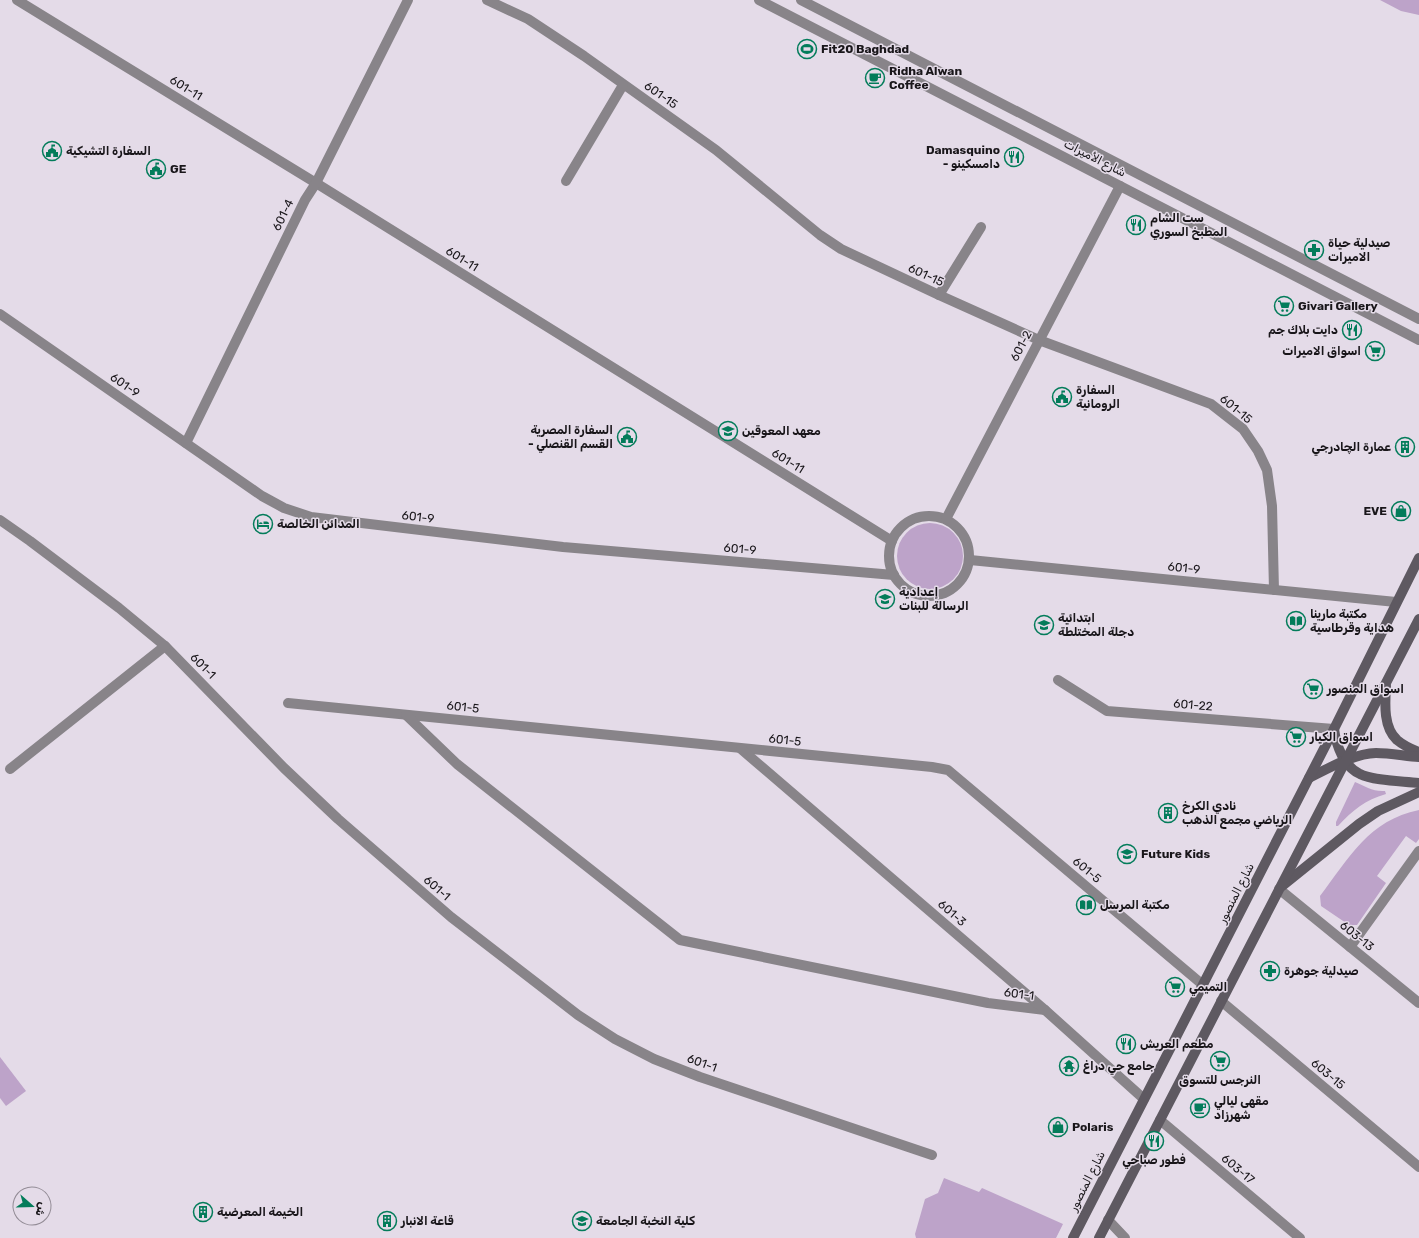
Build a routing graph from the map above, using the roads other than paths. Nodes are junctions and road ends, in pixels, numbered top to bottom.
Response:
1 (17, 0) edge
2 (408, 0) edge
3 (487, 0) edge
4 (759, 0) edge
5 (801, 0) edge
6 (623, 85) junction
7 (566, 181) dead end
8 (316, 183) junction
9 (1120, 186) junction
10 (981, 227) dead end
11 (939, 295) junction
12 (0, 314) edge
13 (1419, 319) edge
14 (1040, 340) junction
15 (1419, 340) edge
16 (186, 443) junction
17 (946, 519) junction
18 (0, 520) edge
19 (892, 541) junction
20 (1419, 558) edge
21 (970, 560) junction
22 (894, 575) junction
23 (1274, 590) junction
24 (1396, 602) junction
25 (1419, 618) edge
26 (165, 646) junction
27 (1058, 680) dead end
28 (1386, 683) junction
29 (288, 703) dead end
30 (406, 714) junction
31 (1334, 729) junction
32 (741, 748) junction
33 (1419, 752) edge
34 (1419, 757) edge
35 (1346, 761) junction
36 (10, 769) dead end
37 (1309, 778) junction
38 (1419, 783) edge
39 (1419, 792) edge
40 (1419, 851) edge
41 (1279, 889) junction
42 (1350, 947) junction
43 (1203, 985) junction
44 (1221, 1001) junction
45 (1419, 1003) edge
46 (1045, 1010) junction
47 (1144, 1099) junction
48 (1160, 1120) junction
49 (932, 1155) dead end
50 (1419, 1167) edge
51 (1108, 1220) junction
52 (1073, 1238) edge
53 (1099, 1238) edge
54 (1125, 1238) edge
55 (1300, 1238) edge

1 - 8 street, 601-11
2 - 8 street, 601-4
3 - 6 street, 601-15
4 - 9 street, شارع الأميرات
5 - 13 street, شارع الأميرات
6 - 7 street
6 - 11 street, 601-15
8 - 16 street, 601-4
8 - 19 street, 601-11
9 - 14 street, 601-2
9 - 15 street, شارع الأميرات
10 - 11 street
11 - 14 street, 601-15
12 - 16 street, 601-9
14 - 17 street, 601-2
14 - 23 street, 601-15
16 - 22 street, 601-9
17 - 19 street
17 - 21 street
18 - 26 street, 601-1
19 - 22 street
20 - 24 main road, شارع المنصور
21 - 22 street
21 - 23 street, 601-9
23 - 24 street, 601-9
24 - 31 main road, شارع المنصور
25 - 28 main road
26 - 36 street
26 - 49 street, 601-1
27 - 31 street, 601-22
28 - 33 main road
28 - 35 main road
29 - 30 street, 601-5
30 - 32 street, 601-5
30 - 46 street, 601-1
31 - 35 main road
31 - 37 main road, شارع المنصور
32 - 43 street, 601-5
32 - 46 street, 601-3
34 - 35 main road
35 - 37 main road
35 - 38 main road
35 - 41 main road
37 - 43 main road, شارع المنصور
39 - 41 main road
40 - 42 street
41 - 42 street, 603-13
41 - 44 main road
42 - 45 street, 603-13
43 - 47 main road, شارع المنصور
44 - 48 main road
44 - 50 street, 603-15
46 - 47 street, 601-3
47 - 52 main road, شارع المنصور
48 - 51 main road
48 - 55 street, 603-17
51 - 53 main road
51 - 54 street

